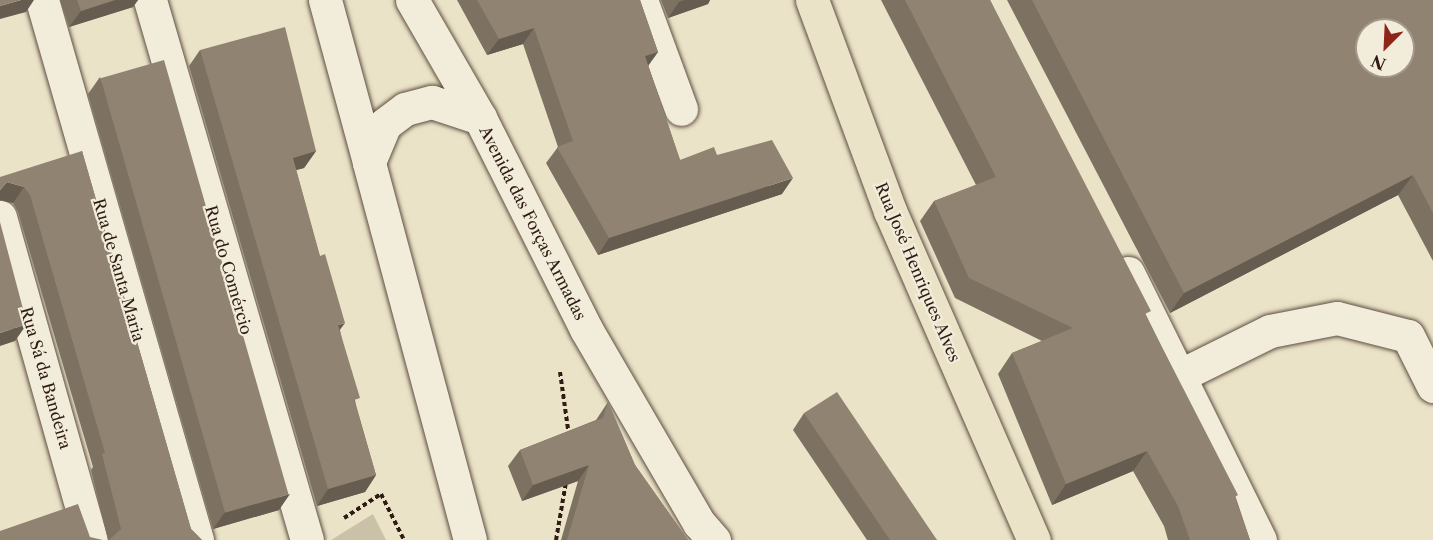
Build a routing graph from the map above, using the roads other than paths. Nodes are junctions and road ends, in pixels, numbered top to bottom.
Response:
1 (42, 0) edge
2 (150, 0) edge
3 (325, 0) edge
4 (412, 0) edge
5 (641, 0) edge
6 (812, 0) edge
7 (681, 109) dead end
8 (480, 118) junction
9 (369, 162) junction
10 (0, 217) edge
11 (1112, 243) edge
12 (1181, 375) junction
13 (1433, 387) edge
14 (91, 540) edge
15 (197, 540) edge
16 (307, 540) edge
17 (470, 540) edge
18 (714, 540) edge
19 (1034, 540) edge
20 (1260, 540) edge

1 - 15 street, Rua de Santa Maria
2 - 16 street, Rua do Comércio
3 - 9 street
4 - 8 street
5 - 7 street
6 - 19 main road, Rua José Henriques Alves
8 - 9 street, Avenida das Forças Armadas
8 - 18 street, Avenida das Forças Armadas
9 - 17 street
10 - 14 street, Rua Sá da Bandeira
11 - 12 street
12 - 13 street
12 - 20 street

